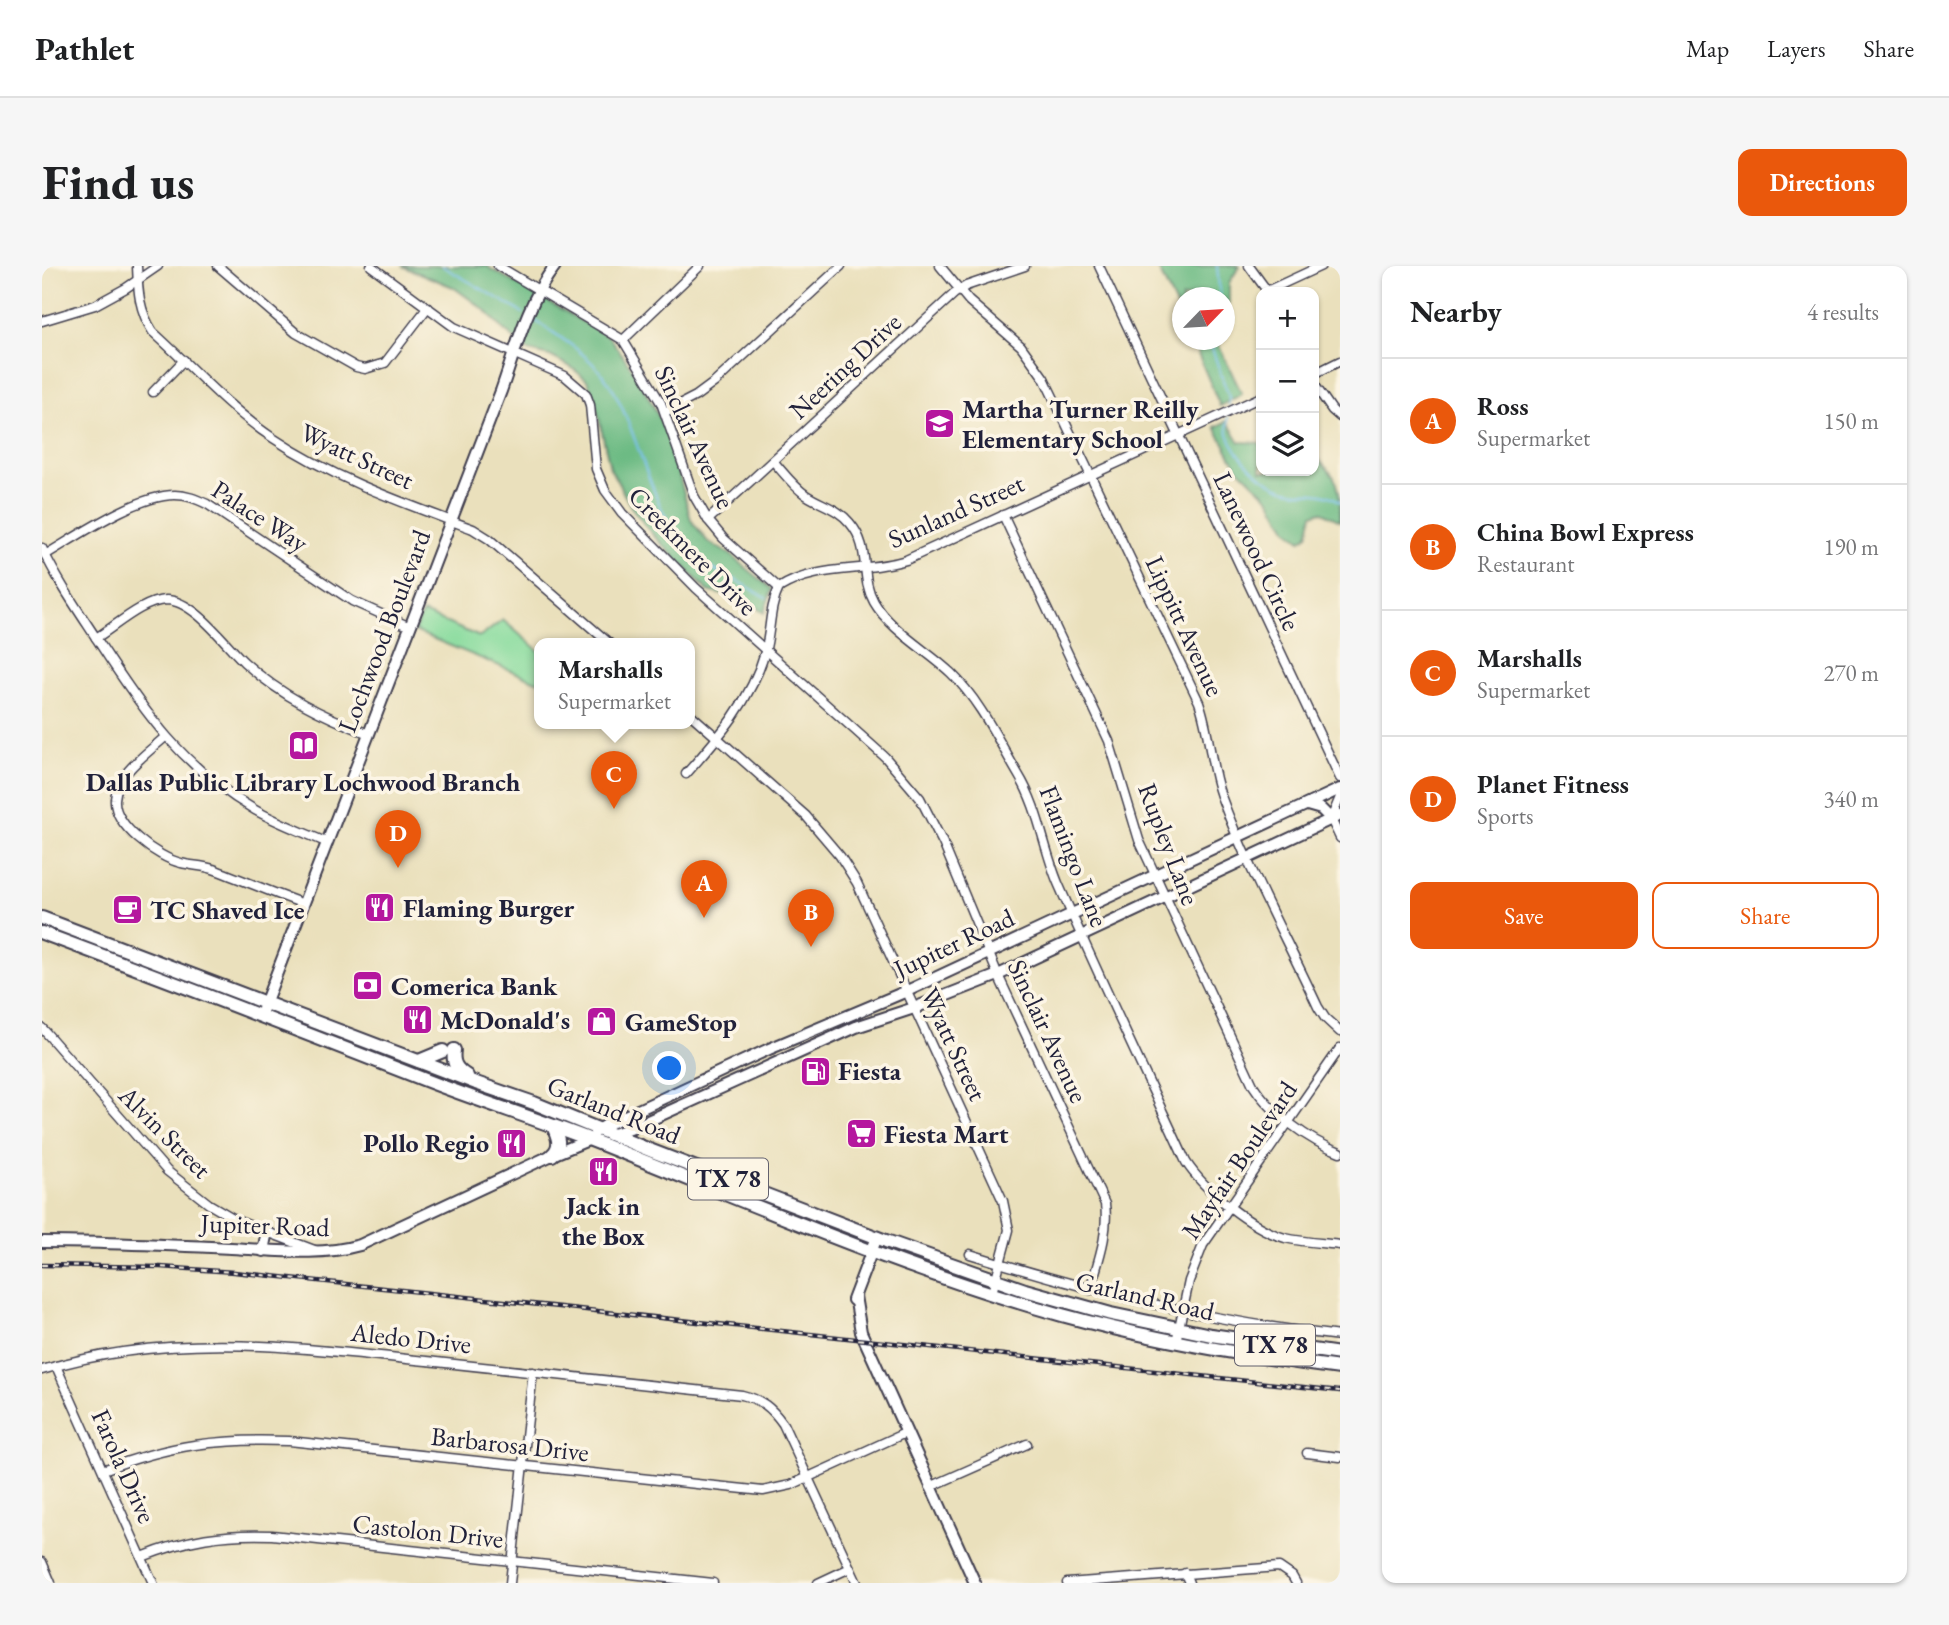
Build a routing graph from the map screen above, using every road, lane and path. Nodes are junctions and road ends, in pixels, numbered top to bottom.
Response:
1 (136, 266) edge
2 (159, 266) edge
3 (218, 266) edge
4 (370, 266) edge
5 (498, 266) edge
6 (555, 266) edge
7 (700, 266) edge
8 (841, 266) edge
9 (940, 266) edge
10 (1025, 266) edge
11 (1099, 266) edge
12 (1249, 266) edge
13 (1321, 266) edge
14 (137, 281) junction
15 (1264, 287) edge
16 (1278, 287) edge
17 (539, 290) junction
18 (960, 290) junction
19 (428, 307) junction
20 (42, 321) edge
21 (623, 340) junction
22 (514, 353) junction
23 (184, 360) junction
24 (1340, 361) edge
25 (1319, 372) edge
26 (153, 392) dead end
27 (1319, 393) edge
28 (1256, 399) edge
29 (664, 412) junction
30 (1340, 417) edge
31 (1179, 434) junction
32 (773, 461) junction
33 (1090, 475) junction
34 (1003, 515) junction
35 (708, 520) junction
36 (451, 521) junction
37 (44, 552) edge
38 (867, 568) junction
39 (779, 588) junction
40 (410, 627) junction
41 (96, 638) junction
42 (603, 638) edge
43 (765, 652) junction
44 (695, 718) edge
45 (369, 734) junction
46 (165, 737) junction
47 (717, 738) junction
48 (686, 774) dead end
49 (1340, 778) edge
50 (1340, 789) edge
51 (1340, 797) edge
52 (1307, 805) junction
53 (1336, 817) edge
54 (1238, 836) junction
55 (1340, 838) edge
56 (328, 843) junction
57 (1248, 858) junction
58 (1154, 875) junction
59 (1165, 897) junction
60 (304, 904) junction
61 (1072, 913) junction
62 (42, 918) edge
63 (42, 933) edge
64 (1082, 936) junction
65 (988, 951) junction
66 (135, 953) junction
67 (130, 967) junction
68 (999, 975) junction
69 (907, 991) junction
70 (914, 1008) junction
71 (263, 1009) junction
72 (822, 1026) junction
73 (42, 1028) edge
74 (1340, 1032) edge
75 (831, 1038) junction
76 (1340, 1048) edge
77 (419, 1061) junction
78 (703, 1080) junction
79 (476, 1083) junction
80 (715, 1090) junction
81 (1289, 1122) junction
82 (553, 1126) junction
83 (598, 1129) junction
84 (612, 1134) junction
85 (589, 1139) junction
86 (1340, 1152) edge
87 (552, 1155) junction
88 (714, 1174) junction
89 (708, 1187) junction
90 (1230, 1206) junction
91 (803, 1208) junction
92 (798, 1222) junction
93 (268, 1233) junction
94 (877, 1237) junction
95 (42, 1242) edge
96 (1340, 1245) edge
97 (266, 1251) junction
98 (872, 1251) junction
99 (320, 1253) junction
100 (970, 1254) dead end
101 (1001, 1264) junction
102 (996, 1280) junction
103 (1090, 1290) junction
104 (992, 1293) junction
105 (1181, 1311) junction
106 (1178, 1328) junction
107 (1340, 1336) edge
108 (1176, 1342) junction
109 (1340, 1354) edge
110 (56, 1366) junction
111 (1340, 1368) edge
112 (42, 1370) edge
113 (533, 1372) junction
114 (905, 1433) junction
115 (1027, 1444) dead end
116 (1307, 1453) dead end
117 (1340, 1457) edge
118 (522, 1467) junction
119 (103, 1470) junction
120 (808, 1477) junction
121 (930, 1487) junction
122 (142, 1558) junction
123 (42, 1562) edge
124 (512, 1562) junction
125 (850, 1568) junction
126 (1185, 1573) junction
127 (1084, 1582) edge
128 (51, 1583) edge
129 (153, 1583) edge
130 (510, 1583) edge
131 (713, 1583) edge
132 (818, 1583) edge
133 (857, 1583) edge
134 (975, 1583) edge
135 (1067, 1583) edge
136 (1189, 1583) edge
137 (1296, 1583) edge

1 - 14 street, Wyatt Street
2 - 14 street
3 - 19 street
4 - 19 street, Creekmere Drive
5 - 17 street, Sinclair Avenue
6 - 17 street, Lochwood Boulevard
7 - 21 street
8 - 29 street
9 - 18 street, Lippitt Avenue
10 - 18 street, Neering Drive
11 - 31 street, Lanewood Circle
12 - 15 street
13 - 16 street
14 - 20 street
14 - 23 street, Wyatt Street
17 - 21 street, Sinclair Avenue
17 - 22 street, Lochwood Boulevard
18 - 32 street, Neering Drive
18 - 33 street, Lippitt Avenue
19 - 22 street, Creekmere Drive
21 - 29 street, Sinclair Avenue
22 - 36 street, Lochwood Boulevard
22 - 43 street, Creekmere Drive
23 - 26 street
23 - 36 street, Wyatt Street
24 - 25 street
27 - 30 street
28 - 31 street, Sunland Street
29 - 35 street, Sinclair Avenue
31 - 33 street, Sunland Street
31 - 49 street, Lanewood Circle
32 - 35 street, Neering Drive
32 - 38 street, Flamingo Lane
33 - 34 street, Sunland Street
33 - 54 street, Lippitt Avenue
34 - 38 street, Sunland Street
34 - 58 street, Rupley Lane
35 - 39 street, Sinclair Avenue
36 - 40 street, Lochwood Boulevard
36 - 42 street, Wyatt Street
37 - 40 street, Palace Way
37 - 41 street
38 - 39 street, Sunland Street
38 - 61 street, Flamingo Lane
39 - 43 street
40 - 45 street, Lochwood Boulevard
41 - 45 street
41 - 46 street
43 - 47 street
43 - 65 street, Sinclair Avenue
44 - 47 street, Wyatt Street
45 - 56 street, Lochwood Boulevard
46 - 56 street
46 - 60 street
47 - 48 street
47 - 69 street, Wyatt Street
50 - 52 street, Jupiter Road
51 - 53 street
52 - 53 street
52 - 54 street, Jupiter Road
53 - 55 street
53 - 57 street
54 - 57 street, Lippitt Avenue
54 - 58 street, Jupiter Road
56 - 60 street, Lochwood Boulevard
57 - 59 street, Jupiter Road
57 - 74 street, Lippitt Avenue
58 - 59 street, Rupley Lane
58 - 61 street, Jupiter Road
59 - 64 street, Jupiter Road
59 - 81 street, Rupley Lane
60 - 71 street, Lochwood Boulevard
61 - 64 street, Flamingo Lane
61 - 65 street, Jupiter Road
62 - 66 main road, Garland Road / TX 78
63 - 67 main road, Garland Road / TX 78
64 - 68 street, Jupiter Road
64 - 90 street, Flamingo Lane
65 - 68 street, Sinclair Avenue
65 - 69 street, Jupiter Road
66 - 67 main road
66 - 71 main road, Garland Road / TX 78
67 - 71 main road, Garland Road / TX 78
68 - 70 street, Jupiter Road
68 - 103 street, Sinclair Avenue
69 - 70 street, Wyatt Street
69 - 72 street, Jupiter Road
70 - 75 street, Jupiter Road
70 - 101 street, Wyatt Street
71 - 77 main road, Garland Road / TX 78
71 - 82 main road, Garland Road / TX 78
72 - 75 street
72 - 78 street, Jupiter Road
73 - 93 street, Alvin Street
75 - 80 street, Jupiter Road
76 - 81 street, Mayfair Boulevard
77 - 79 main road, Garland Road / TX 78
77 - 79 main road
78 - 80 street
78 - 83 street, Jupiter Road
79 - 83 main road, Garland Road / TX 78
80 - 84 street, Jupiter Road
81 - 86 street, Rupley Lane
81 - 90 street, Mayfair Boulevard
82 - 85 main road, Garland Road / TX 78
82 - 87 main road
83 - 84 main road, Garland Road / TX 78
83 - 85 street, Jupiter Road
84 - 85 street, Jupiter Road
84 - 88 main road, Garland Road / TX 78
85 - 87 street, Jupiter Road
85 - 89 main road, Garland Road / TX 78
87 - 99 street, Jupiter Road
88 - 89 main road
88 - 91 main road, Garland Road / TX 78
89 - 92 main road, Garland Road / TX 78
90 - 96 street, Flamingo Lane
90 - 105 street, Mayfair Boulevard
91 - 92 main road
91 - 94 main road, Garland Road / TX 78
92 - 98 main road, Garland Road / TX 78
93 - 97 street
93 - 99 street, Alvin Street
94 - 98 street
94 - 102 main road, Garland Road / TX 78
95 - 97 street, Jupiter Road
97 - 99 street, Jupiter Road
98 - 104 main road, Garland Road / TX 78
98 - 114 street
100 - 101 street
101 - 102 street, Wyatt Street
101 - 103 street
102 - 104 street, Wyatt Street
102 - 106 main road, Garland Road / TX 78
103 - 105 street
104 - 108 main road, Garland Road / TX 78
105 - 106 street, Mayfair Boulevard
105 - 107 street
106 - 108 street, Mayfair Boulevard
106 - 109 main road, Garland Road / TX 78
108 - 111 main road, Garland Road / TX 78
110 - 112 street, Aledo Drive
110 - 113 street, Aledo Drive
110 - 119 street, Farola Drive
113 - 118 street
113 - 120 street, Aledo Drive
114 - 120 street, Barbarosa Drive
114 - 121 street
115 - 121 street
116 - 117 street
118 - 119 street, Barbarosa Drive
118 - 120 street, Barbarosa Drive
118 - 124 street
119 - 122 street, Farola Drive
120 - 125 street
121 - 134 street
122 - 124 street, Castolon Drive
122 - 129 street, Farola Drive
123 - 128 street
124 - 130 street
124 - 131 street, Castolon Drive
125 - 132 street
125 - 133 street
126 - 127 street
126 - 136 street
126 - 137 street
127 - 135 street

